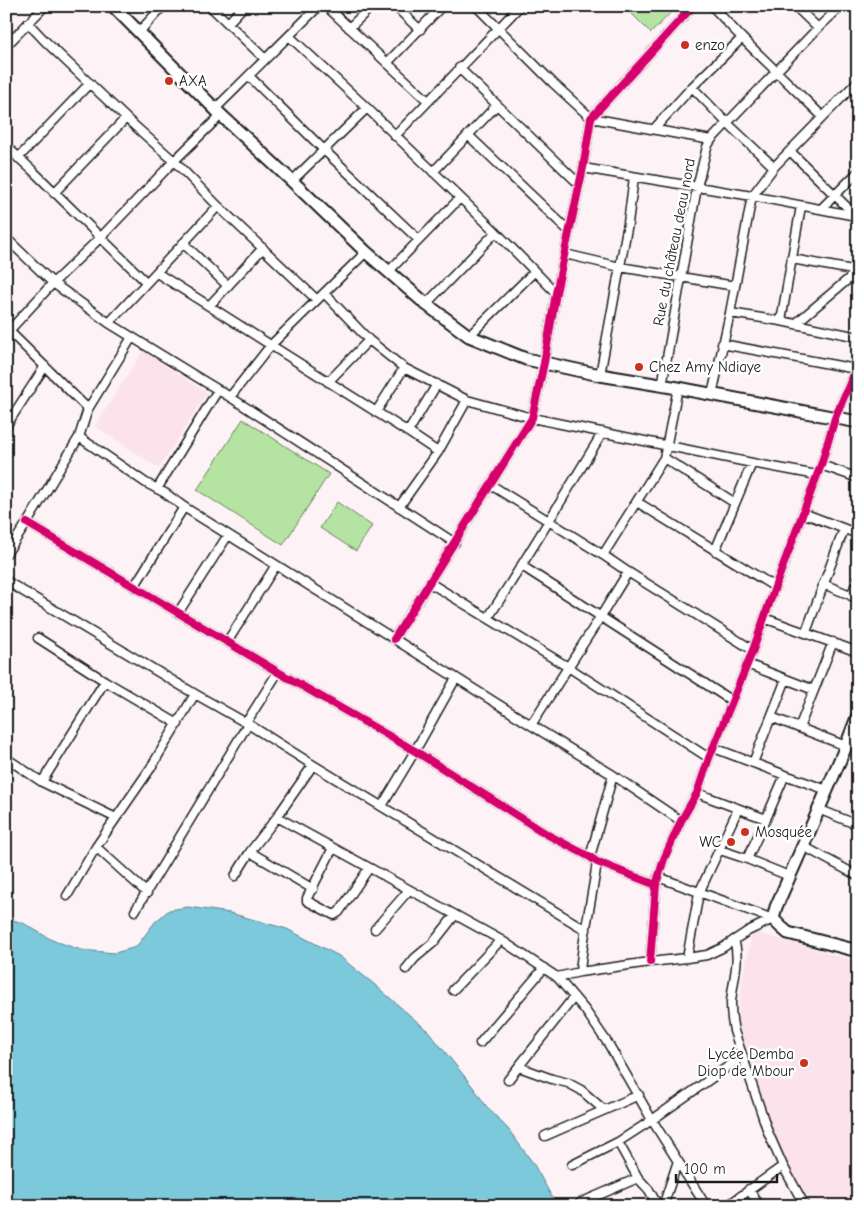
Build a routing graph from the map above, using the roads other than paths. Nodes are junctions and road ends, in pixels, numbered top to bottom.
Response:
1 (45, 6) edge
2 (112, 6) edge
3 (163, 6) edge
4 (210, 6) edge
5 (244, 6) edge
6 (319, 6) edge
7 (326, 6) edge
8 (372, 6) edge
9 (395, 6) edge
10 (442, 6) edge
11 (476, 6) edge
12 (520, 6) edge
13 (693, 6) edge
14 (712, 6) edge
15 (795, 6) edge
16 (841, 6) edge
17 (28, 23) junction
18 (228, 23) junction
19 (349, 28) junction
20 (498, 28) junction
21 (818, 28) junction
22 (420, 30) junction
23 (139, 32) junction
24 (289, 36) junction
25 (742, 38) junction
26 (6, 46) edge
27 (265, 59) junction
28 (387, 63) junction
29 (459, 68) junction
30 (777, 71) junction
31 (249, 76) junction
32 (858, 81) edge
33 (90, 83) junction
34 (692, 87) junction
35 (428, 101) junction
36 (497, 105) junction
37 (367, 108) junction
38 (218, 112) junction
39 (823, 116) junction
40 (126, 118) junction
41 (591, 118) junction
42 (727, 122) junction
43 (654, 129) junction
44 (468, 135) junction
45 (395, 136) junction
46 (712, 140) junction
47 (6, 146) edge
48 (324, 150) junction
49 (790, 151) junction
50 (18, 158) junction
51 (174, 161) junction
52 (774, 167) junction
53 (583, 168) junction
54 (433, 172) junction
55 (858, 172) edge
56 (634, 177) junction
57 (292, 181) junction
58 (580, 184) junction
59 (697, 187) junction
60 (54, 193) junction
61 (835, 195) junction
62 (752, 196) junction
63 (460, 198) junction
64 (218, 206) junction
65 (801, 206) junction
66 (821, 209) junction
67 (857, 217) edge
68 (569, 231) junction
69 (496, 232) junction
70 (6, 238) edge
71 (101, 238) junction
72 (419, 240) junction
73 (183, 244) junction
74 (263, 248) junction
75 (366, 252) junction
76 (565, 254) junction
77 (792, 259) junction
78 (620, 267) junction
79 (389, 271) junction
80 (858, 271) edge
81 (534, 272) junction
82 (156, 273) junction
83 (681, 277) junction
84 (53, 282) junction
85 (146, 282) junction
86 (228, 286) junction
87 (735, 286) junction
88 (324, 293) junction
89 (556, 293) junction
90 (317, 300) junction
91 (426, 304) junction
92 (209, 306) junction
93 (730, 313) junction
94 (781, 321) junction
95 (109, 323) junction
96 (795, 324) junction
97 (7, 331) edge
98 (470, 336) junction
99 (132, 337) junction
100 (858, 337) edge
101 (370, 340) junction
102 (722, 344) junction
103 (271, 346) junction
104 (544, 363) junction
105 (45, 366) junction
106 (404, 368) junction
107 (857, 368) edge
108 (600, 375) junction
109 (328, 382) junction
110 (437, 384) junction
111 (662, 386) junction
112 (678, 388) junction
113 (218, 390) junction
114 (712, 394) junction
115 (230, 397) junction
116 (467, 400) junction
117 (88, 409) junction
118 (376, 412) junction
119 (532, 418) junction
120 (835, 418) junction
121 (858, 422) edge
122 (6, 426) edge
123 (408, 432) junction
124 (603, 432) junction
125 (79, 438) junction
126 (667, 446) junction
127 (438, 452) junction
128 (664, 458) junction
129 (752, 463) junction
130 (822, 465) junction
131 (817, 475) junction
132 (858, 478) edge
133 (491, 485) junction
134 (157, 489) junction
135 (637, 502) junction
136 (735, 503) junction
137 (184, 507) junction
138 (400, 508) junction
139 (803, 513) junction
140 (548, 521) junction
141 (27, 523) junction
142 (844, 529) junction
143 (858, 534) edge
144 (228, 535) junction
145 (455, 543) junction
146 (716, 551) junction
147 (6, 554) edge
148 (603, 554) junction
149 (276, 564) junction
150 (522, 566) junction
151 (628, 572) junction
152 (858, 579) edge
153 (6, 581) edge
154 (430, 583) junction
155 (823, 584) junction
156 (134, 587) junction
157 (775, 587) junction
158 (854, 597) edge
159 (178, 613) junction
160 (601, 616) junction
161 (488, 618) junction
162 (764, 618) junction
163 (806, 632) junction
164 (38, 638) dead end
165 (394, 639) junction
166 (227, 642) junction
167 (833, 642) junction
168 (753, 650) junction
169 (858, 652) edge
170 (747, 664) junction
171 (568, 667) junction
172 (278, 672) junction
173 (456, 678) junction
174 (786, 679) junction
175 (105, 681) junction
176 (814, 690) junction
177 (195, 694) junction
178 (732, 701) junction
179 (858, 715) edge
180 (771, 717) junction
181 (247, 723) junction
182 (178, 724) junction
183 (531, 725) junction
184 (799, 728) junction
185 (846, 746) junction
186 (714, 748) junction
187 (415, 751) junction
188 (6, 758) edge
189 (710, 758) junction
190 (753, 763) junction
191 (314, 765) junction
192 (613, 775) junction
193 (785, 775) junction
194 (42, 782) junction
195 (827, 790) junction
196 (697, 793) junction
197 (382, 806) junction
198 (818, 809) junction
199 (738, 810) junction
200 (277, 817) junction
201 (116, 818) junction
202 (766, 819) junction
203 (681, 822) junction
204 (858, 825) edge
205 (804, 846) junction
206 (96, 847) junction
207 (333, 848) junction
208 (720, 850) junction
209 (250, 852) junction
210 (590, 857) junction
211 (746, 859) junction
212 (597, 862) junction
213 (369, 868) junction
214 (235, 876) dead end
215 (789, 876) junction
216 (858, 876) edge
217 (657, 881) junction
218 (313, 889) junction
219 (409, 890) junction
220 (147, 893) junction
221 (699, 893) junction
222 (67, 896) dead end
223 (135, 911) dead end
224 (455, 915) junction
225 (773, 919) junction
226 (375, 929) dead end
227 (586, 930) junction
228 (502, 940) junction
229 (734, 940) junction
230 (858, 952) edge
231 (687, 958) junction
232 (650, 962) junction
233 (544, 968) junction
234 (406, 969) dead end
235 (580, 972) junction
236 (557, 977) junction
237 (453, 990) dead end
238 (574, 997) junction
239 (480, 1043) dead end
240 (743, 1056) junction
241 (519, 1067) junction
242 (508, 1080) dead end
243 (639, 1095) junction
244 (604, 1110) junction
245 (652, 1120) junction
246 (545, 1136) dead end
247 (618, 1142) junction
248 (678, 1161) junction
249 (572, 1165) dead end
250 (783, 1166) junction
251 (638, 1178) junction
252 (749, 1189) junction
253 (580, 1204) dead end
254 (658, 1206) edge
255 (663, 1206) edge
256 (706, 1206) edge
257 (727, 1206) edge
258 (759, 1206) edge
259 (805, 1206) edge

1 - 17 street
2 - 23 main road
3 - 23 street
4 - 18 street
5 - 18 street
6 - 24 street
7 - 19 street
8 - 19 street
9 - 22 street
10 - 22 street
11 - 20 street
12 - 20 street
13 - 41 street
14 - 25 street
15 - 21 street
16 - 21 street, Rue du château deau nord
17 - 26 street
17 - 33 street
18 - 27 street
19 - 28 street
20 - 29 street
20 - 41 street
21 - 30 street, Rue du château deau nord
22 - 28 street
23 - 38 main road
24 - 27 street
24 - 37 street
25 - 30 street
25 - 34 street
27 - 31 street
28 - 35 street
29 - 35 street
29 - 36 street
30 - 39 street
30 - 42 street, Rue du château deau nord
31 - 38 street
31 - 48 street
32 - 39 street
33 - 40 street
33 - 50 street
34 - 42 street
34 - 43 street
35 - 45 street
36 - 44 street
36 - 58 street
37 - 45 street
37 - 48 street
38 - 51 street
38 - 57 main road
39 - 49 street
40 - 51 street
40 - 60 street
41 - 43 street
41 - 53 street
42 - 46 street, Rue du château deau nord
42 - 52 street
43 - 46 street
44 - 54 street
44 - 68 street
45 - 54 street
46 - 59 street, Rue du château deau nord
47 - 50 street
48 - 57 street
48 - 72 street
49 - 52 street
49 - 61 street
50 - 60 street
51 - 64 street
51 - 71 street
52 - 62 street
53 - 56 street
53 - 58 street
54 - 63 street
55 - 61 street
56 - 59 street
56 - 78 street
57 - 75 main road
58 - 68 street
59 - 62 street
59 - 83 street, Rue du château deau nord
60 - 71 street
61 - 66 street
61 - 67 street
62 - 65 street
62 - 87 street
63 - 69 street
63 - 72 street
64 - 73 street
64 - 74 street
65 - 66 street
65 - 77 street
66 - 67 street
68 - 76 street
69 - 81 street
69 - 91 street
70 - 84 street
71 - 84 street
71 - 85 street
72 - 79 street
73 - 82 street
73 - 86 street
74 - 86 street
74 - 90 street
75 - 79 main road
75 - 88 street
76 - 78 street
76 - 89 street
77 - 80 street
77 - 94 street
78 - 83 street
78 - 108 street
79 - 91 main road
80 - 96 street
81 - 89 street
81 - 98 street
82 - 85 street
82 - 92 street
83 - 87 street
83 - 111 street, Rue du château deau nord
84 - 95 street
84 - 97 street
85 - 95 street
86 - 92 street
87 - 93 street
88 - 90 street
88 - 101 street
89 - 104 street
90 - 103 street
91 - 98 main road
92 - 103 street
93 - 94 street
93 - 102 street
94 - 96 street
95 - 99 street
96 - 100 street
97 - 105 street
98 - 104 main road
99 - 113 street
99 - 117 street
101 - 106 street
101 - 109 street
102 - 107 street
102 - 114 street
103 - 109 street
103 - 115 street
104 - 108 main road
104 - 119 street
105 - 117 street
105 - 122 street
106 - 110 street
106 - 118 street
107 - 120 street
108 - 111 main road
109 - 118 street
110 - 116 street
110 - 123 street
111 - 112 main road
112 - 114 main road
112 - 126 street
113 - 115 street
113 - 134 street
114 - 120 main road
115 - 138 street
116 - 119 street
116 - 127 street
117 - 125 street
118 - 123 street
119 - 124 street
119 - 133 street
120 - 121 main road
120 - 130 street
123 - 127 street
124 - 126 street
124 - 140 street
125 - 134 street
125 - 141 street
126 - 128 street
126 - 129 street
127 - 138 street
128 - 135 street
128 - 136 street
129 - 131 street
129 - 136 street
130 - 131 street
130 - 132 street
131 - 139 street
133 - 140 street
133 - 145 street
134 - 137 street
135 - 146 street
135 - 148 street
136 - 146 street
137 - 144 street
137 - 156 street
138 - 145 street
139 - 142 street
139 - 157 street
140 - 148 street
140 - 150 street
141 - 147 street
141 - 156 street
142 - 143 street
142 - 155 street
144 - 149 street
144 - 159 street
145 - 154 street
146 - 157 street
148 - 151 street
149 - 165 street
149 - 166 street
150 - 160 street
150 - 161 street
151 - 160 street
151 - 168 street
152 - 158 street
153 - 177 street
154 - 161 street
154 - 165 street
155 - 158 street
155 - 163 street
156 - 159 street
157 - 162 street
159 - 166 street
160 - 171 street
160 - 178 street
161 - 171 street
162 - 163 street
162 - 168 street
163 - 167 street
164 - 175 street
165 - 173 street
166 - 172 street
167 - 169 street
167 - 176 street
168 - 170 street
170 - 174 street
170 - 178 street
171 - 183 street
171 - 189 street
172 - 181 street
172 - 187 street
173 - 183 street
173 - 187 street
174 - 176 street
174 - 180 street
175 - 182 street
175 - 194 street
176 - 184 street
177 - 181 street
177 - 182 street
178 - 186 street
179 - 185 main road
180 - 184 street
180 - 190 street
181 - 191 street
181 - 220 street
182 - 201 street
183 - 192 street
184 - 185 street
185 - 195 main road
186 - 189 street
186 - 190 street
187 - 197 street
187 - 210 street
188 - 194 street
189 - 196 street
190 - 193 street
191 - 197 street
191 - 200 street
192 - 203 street
192 - 210 street
193 - 195 street
193 - 202 street
194 - 201 street
195 - 198 main road
196 - 199 street
196 - 203 street
197 - 227 street
198 - 204 street
198 - 205 main road
199 - 202 street
199 - 208 street
200 - 207 street
200 - 209 street
201 - 206 street
202 - 211 street
203 - 217 street
205 - 215 main road
205 - 216 street
206 - 220 street
206 - 222 street
207 - 213 street
207 - 218 street
208 - 211 street
208 - 221 street
209 - 214 street
209 - 218 street
210 - 212 street
211 - 215 street
212 - 217 street
212 - 227 street
213 - 218 street
213 - 219 street
215 - 225 main road
217 - 221 street
217 - 232 street
219 - 224 street
219 - 226 street
220 - 223 street
221 - 225 street
221 - 231 street
224 - 228 street
224 - 234 street
225 - 229 street
225 - 230 main road
227 - 235 street
228 - 233 street
228 - 237 street
229 - 231 street
229 - 240 street
231 - 232 street
232 - 235 street
233 - 236 street
233 - 239 street
235 - 236 street
236 - 238 street
238 - 241 street
238 - 243 street
240 - 245 street
240 - 250 street
241 - 242 street
241 - 244 street
243 - 244 street
243 - 245 street
244 - 246 street
245 - 247 street
245 - 248 street
247 - 249 street
247 - 251 street
248 - 255 street
248 - 256 street
250 - 252 street
250 - 259 street
251 - 253 street
251 - 254 street
252 - 257 street
252 - 258 street

